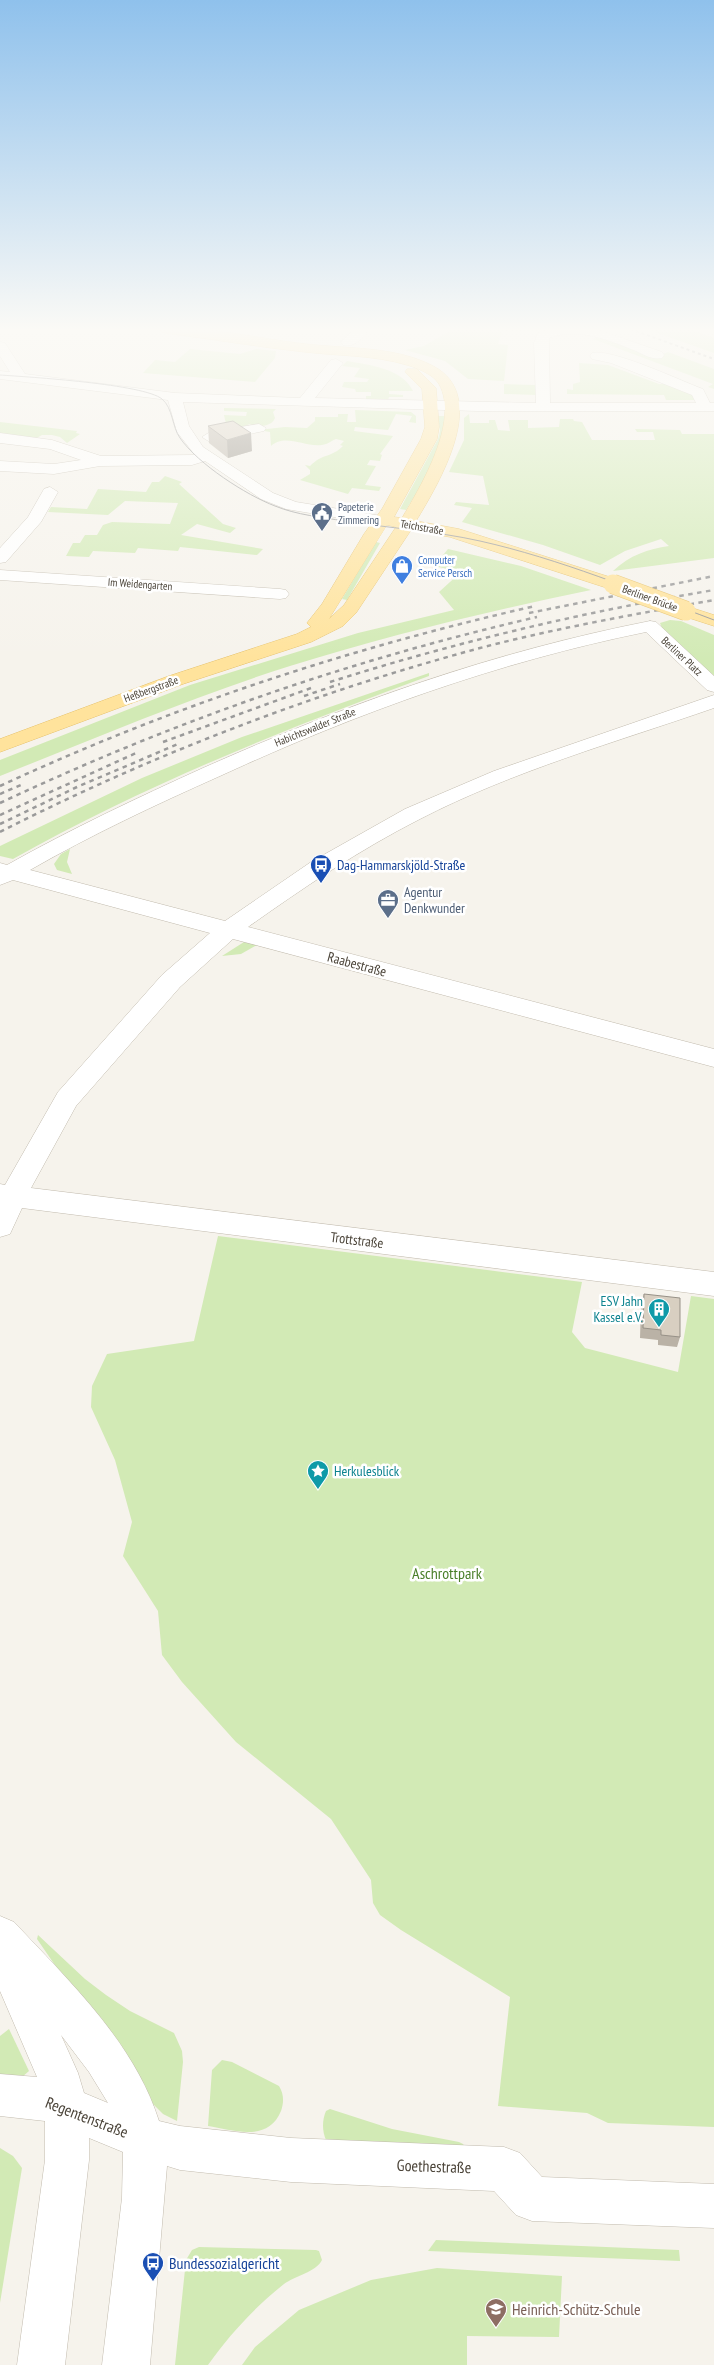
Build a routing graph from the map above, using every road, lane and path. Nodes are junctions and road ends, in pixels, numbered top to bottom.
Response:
1 (11, 439) edge
2 (198, 439) edge
3 (429, 439) edge
4 (449, 439) edge
5 (189, 441) joint
6 (200, 458) junction
7 (100, 462) junction
8 (0, 466) edge
9 (50, 492) dead end
10 (378, 526) junction
11 (403, 529) junction
12 (0, 558) edge
13 (0, 575) edge
14 (613, 584) joint
15 (280, 594) dead end
16 (330, 606) junction
17 (350, 609) junction
18 (714, 621) edge
19 (650, 626) joint
20 (304, 638) junction
21 (714, 686) edge
22 (714, 701) edge
23 (0, 746) edge
24 (3, 873) edge
25 (228, 930) junction
26 (714, 1058) edge
27 (7, 1196) edge
28 (0, 1226) edge
29 (714, 1284) edge
30 (0, 1936) edge
31 (0, 1942) edge
32 (0, 2095) edge
33 (67, 2107) junction
34 (143, 2138) junction
35 (714, 2206) edge
36 (128, 2347) edge
37 (41, 2365) edge

1 - 7 street
2 - 5 street
3 - 10 main road
4 - 11 main road, Heßbergstraße
5 - 6 street, Teichstraße
6 - 7 street
6 - 10 street, Teichstraße
7 - 8 street
9 - 12 street
10 - 11 main road, Teichstraße
10 - 16 main road
11 - 14 main road, Teichstraße
11 - 17 main road, Heßbergstraße
13 - 15 street, Im Weidengarten
14 - 18 main road, Berliner Brücke, bridge
16 - 17 main road
16 - 20 main road
17 - 20 main road, Heßbergstraße
19 - 21 street, Berliner Platz
19 - 24 street, Habichtswalder Straße
20 - 23 main road, Heßbergstraße
22 - 25 street
24 - 25 street, Raabestraße
25 - 26 street, Raabestraße
25 - 27 street
27 - 28 street
27 - 29 street, Trottstraße
30 - 34 street
31 - 33 street
32 - 33 street, Regentenstraße
33 - 34 street, Regentenstraße
33 - 37 street
34 - 35 street, Goethestraße
34 - 36 street

